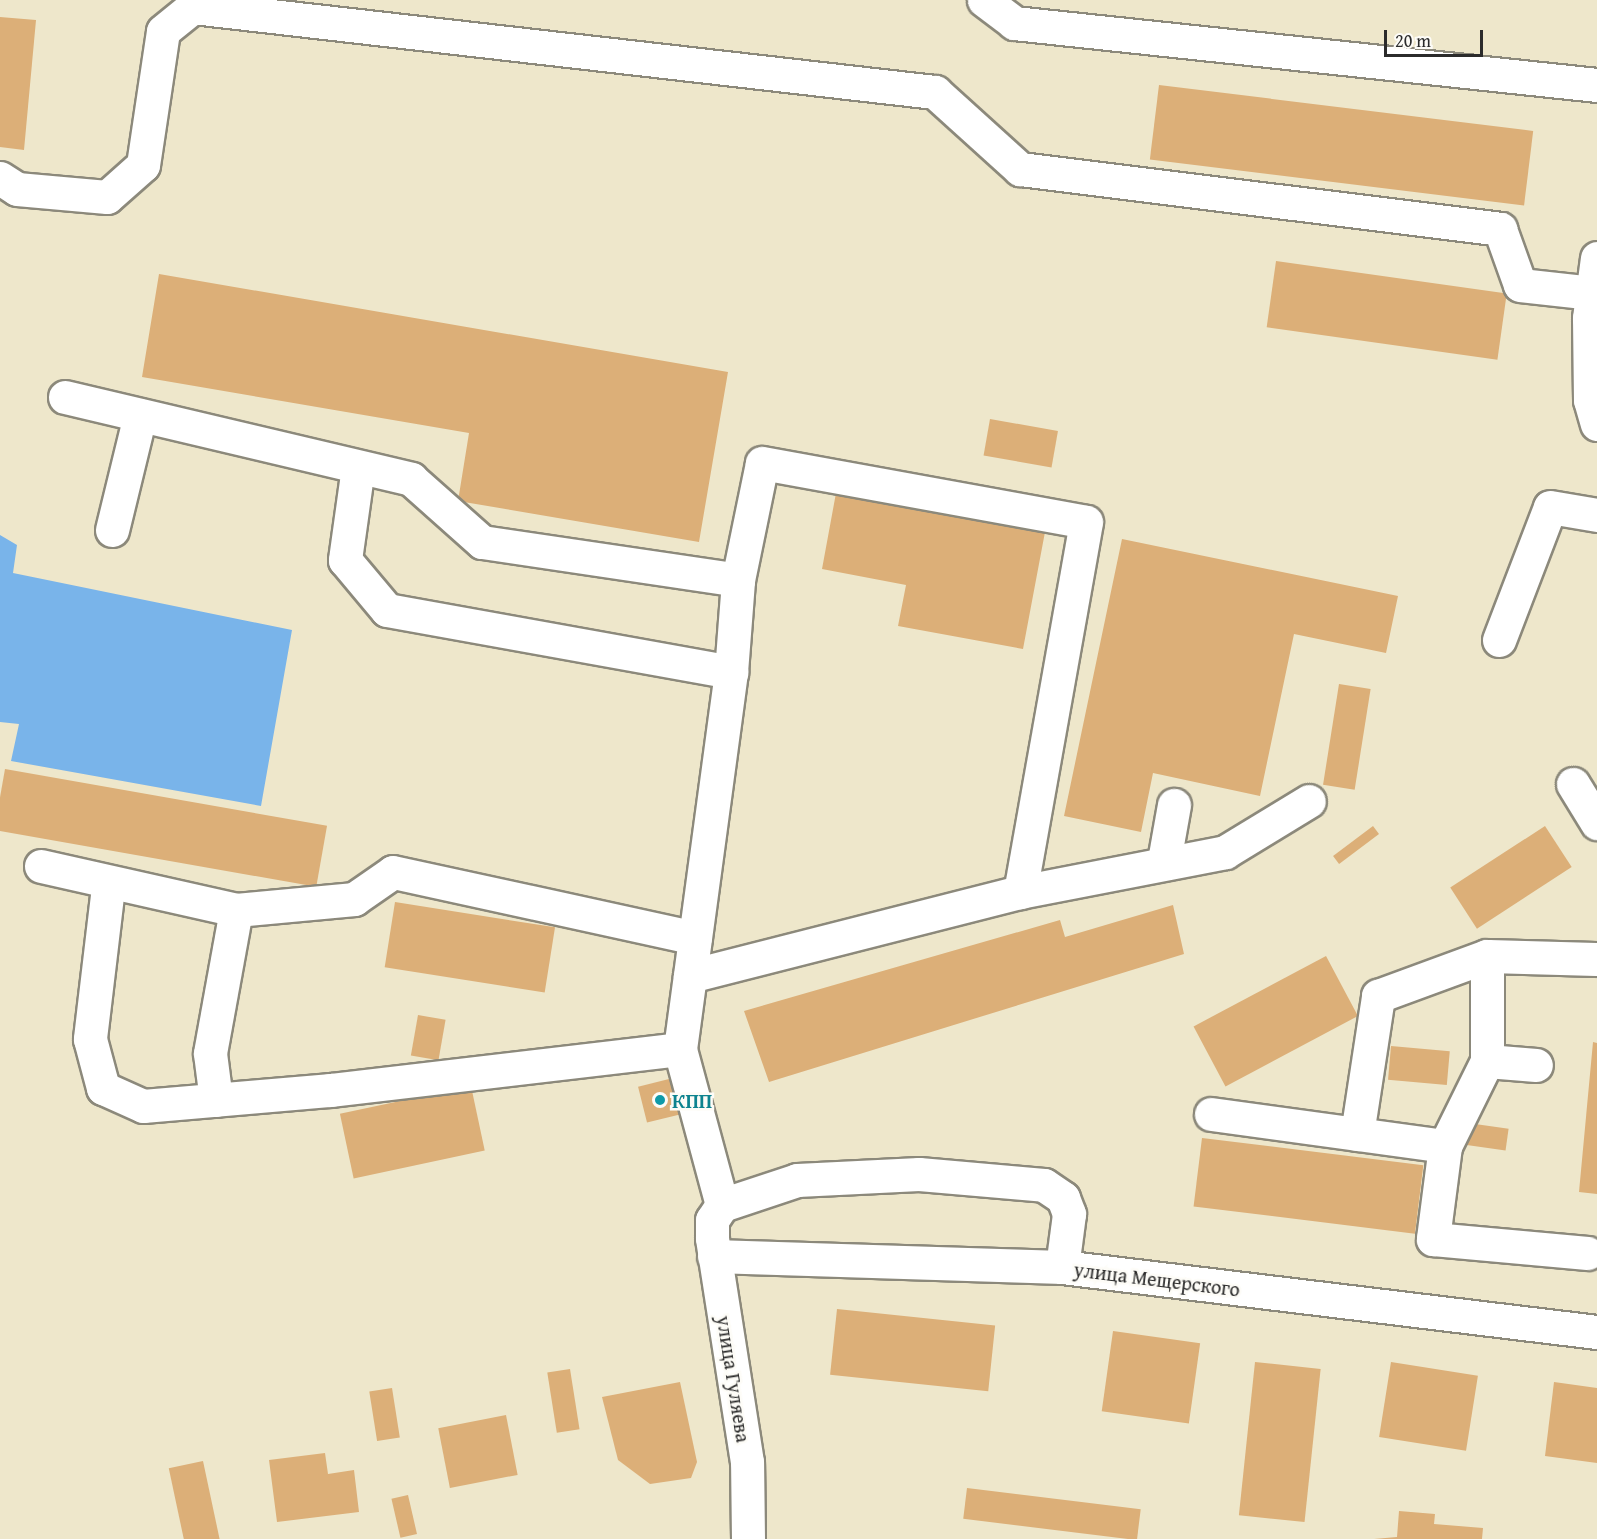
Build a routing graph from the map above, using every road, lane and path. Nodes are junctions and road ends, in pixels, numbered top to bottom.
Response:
1 (984, 0) edge
2 (1597, 85) edge
3 (0, 178) edge
4 (1597, 258) edge
5 (1593, 292) junction
6 (65, 397) dead end
7 (140, 415) junction
8 (1597, 424) edge
9 (358, 467) junction
10 (1597, 514) edge
11 (112, 530) dead end
12 (738, 580) junction
13 (1499, 640) dead end
14 (731, 672) junction
15 (1573, 784) dead end
16 (1309, 801) dead end
17 (1174, 805) dead end
18 (1597, 823) edge
19 (1164, 861) junction
20 (42, 866) dead end
21 (108, 887) dead end
22 (1020, 892) junction
23 (237, 910) junction
24 (695, 938) junction
25 (1487, 956) junction
26 (1597, 959) edge
27 (690, 976) junction
28 (680, 1048) junction
29 (1487, 1061) junction
30 (1536, 1065) dead end
31 (216, 1100) junction
32 (1211, 1114) dead end
33 (1357, 1134) junction
34 (1445, 1146) junction
35 (718, 1213) junction
36 (1587, 1253) dead end
37 (714, 1256) junction
38 (1062, 1267) junction
39 (1597, 1332) edge
40 (748, 1539) edge

1 - 2 street
3 - 5 street
4 - 5 street
5 - 8 street
6 - 7 street
7 - 9 street
7 - 11 street
9 - 12 street
9 - 14 street
10 - 13 street
12 - 14 street
12 - 22 street
14 - 24 street
15 - 18 street
16 - 19 street
17 - 19 street
19 - 22 street
20 - 23 street
21 - 31 street
22 - 27 street
23 - 24 street
23 - 31 street
24 - 27 street
25 - 26 street
25 - 29 street
25 - 33 street
27 - 28 street
28 - 31 street
28 - 35 street, улица Гуляева
29 - 30 street
29 - 34 street
32 - 33 street
33 - 34 street
34 - 36 street
35 - 37 street, улица Гуляева
35 - 38 street
37 - 38 street, улица Мещерского
37 - 40 street, улица Гуляева
38 - 39 street, улица Мещерского

